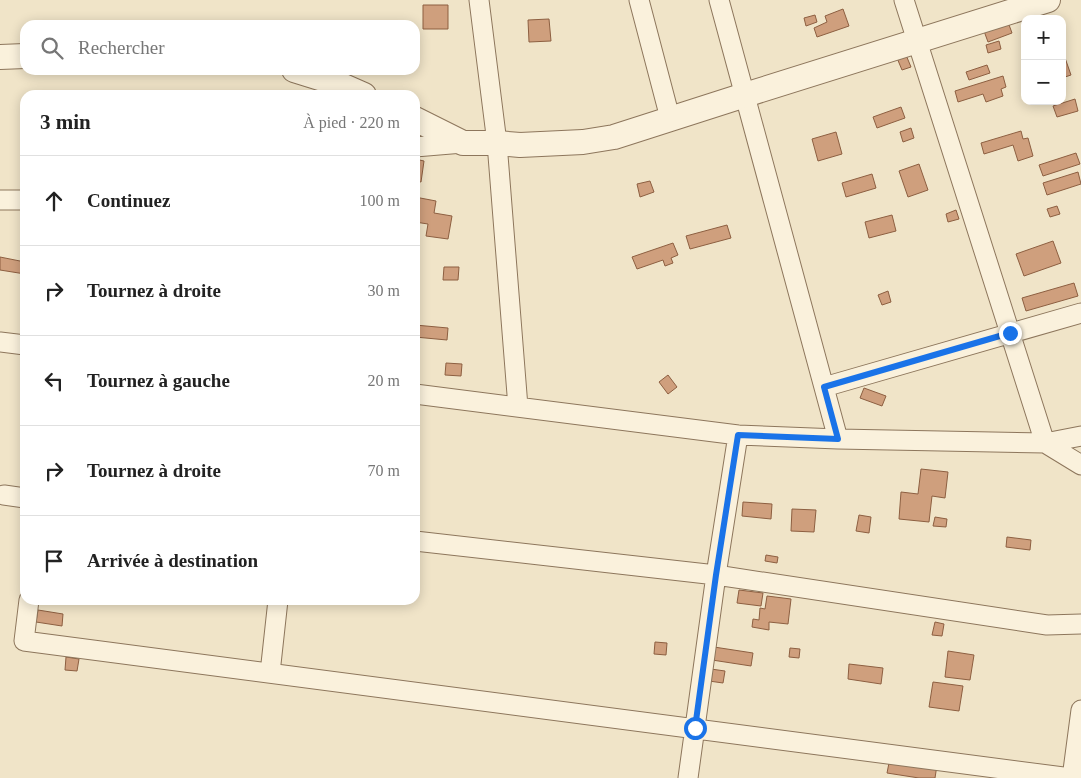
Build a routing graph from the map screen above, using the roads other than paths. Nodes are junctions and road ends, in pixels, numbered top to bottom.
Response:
1 (479, 0) edge
2 (639, 0) edge
3 (719, 0) edge
4 (904, 0) edge
5 (1048, 0) edge
6 (917, 40) junction
7 (20, 56) edge
8 (0, 57) edge
9 (310, 75) edge
10 (353, 90) edge
11 (745, 94) junction
12 (670, 118) junction
13 (420, 122) edge
14 (463, 143) junction
15 (497, 143) junction
16 (420, 147) edge
17 (0, 200) edge
18 (20, 200) edge
19 (1081, 313) edge
20 (1010, 333) junction
21 (0, 342) edge
22 (20, 344) edge
23 (824, 387) junction
24 (420, 395) edge
25 (518, 407) junction
26 (738, 435) junction
27 (1081, 436) edge
28 (838, 439) junction
29 (1045, 443) junction
30 (1081, 465) edge
31 (4, 496) dead end
32 (20, 498) edge
33 (420, 542) edge
34 (716, 575) junction
35 (28, 605) edge
36 (277, 605) edge
37 (1081, 624) edge
38 (270, 673) junction
39 (1081, 710) edge
40 (695, 728) junction
41 (688, 778) edge
42 (1072, 778) edge

1 - 15 street
2 - 12 street
3 - 11 street
4 - 6 street
5 - 6 street
6 - 11 street
6 - 20 street
7 - 8 street
9 - 10 street
11 - 12 street
11 - 23 street
12 - 15 street
13 - 14 street
14 - 15 street
14 - 16 street
15 - 25 street
17 - 18 street
19 - 20 street
20 - 23 street
20 - 29 street
21 - 22 street
23 - 28 street
24 - 25 street
25 - 26 street
26 - 28 street
26 - 34 street
27 - 29 street
28 - 29 street
29 - 30 street
31 - 32 street
33 - 34 street
34 - 37 street
34 - 40 street
35 - 38 street
36 - 38 street
38 - 40 street
39 - 42 street
40 - 41 street
40 - 42 street

